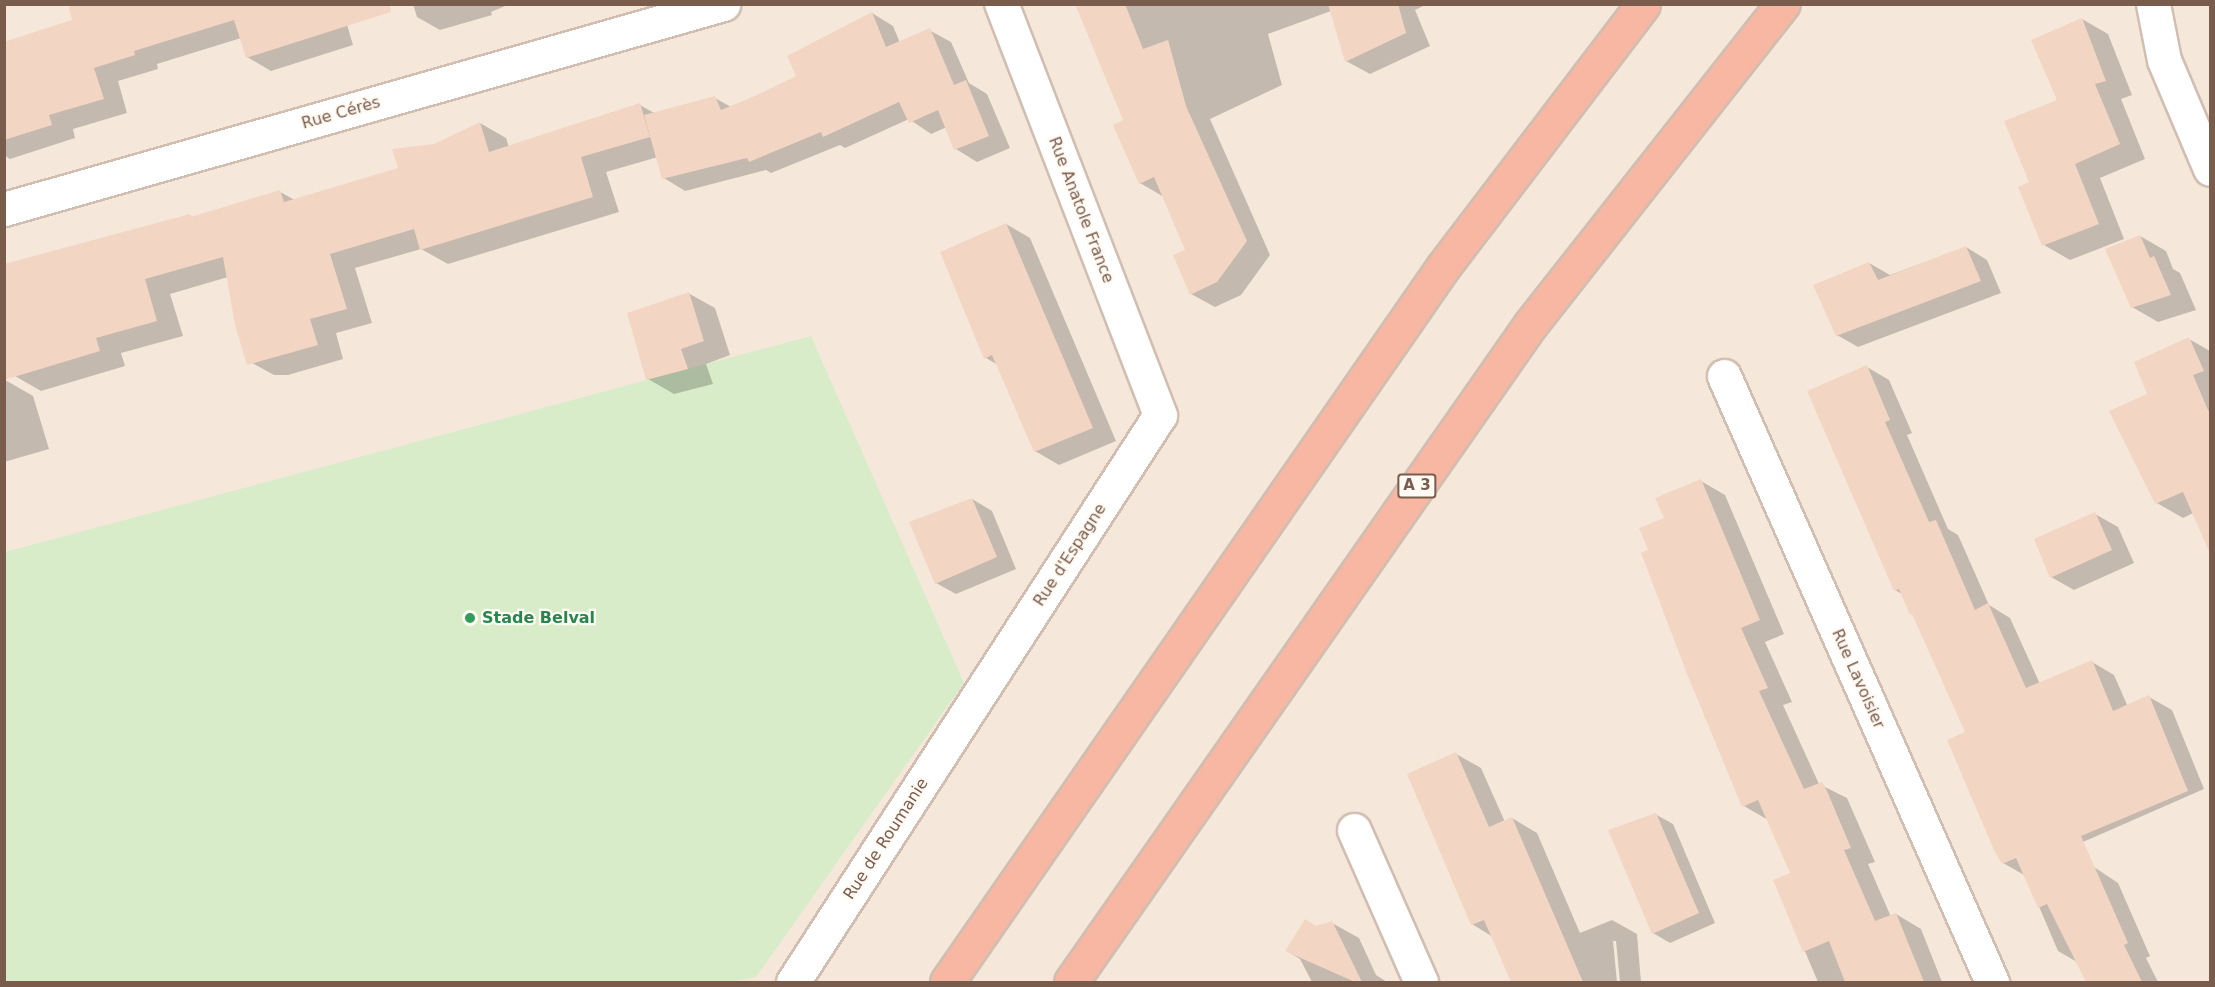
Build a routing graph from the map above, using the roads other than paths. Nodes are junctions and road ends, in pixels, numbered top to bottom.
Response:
1 (723, 4) edge
2 (1001, 4) edge
3 (1643, 4) edge
4 (1783, 4) edge
5 (2153, 4) edge
6 (2211, 169) edge
7 (4, 209) edge
8 (1724, 376) dead end
9 (1160, 415) joint
10 (980, 696) joint
11 (1354, 830) dead end
12 (793, 982) edge
13 (947, 982) edge
14 (1071, 982) edge
15 (1421, 982) edge
16 (1992, 982) edge

1 - 7 street, Rue Cérès
2 - 9 street, Rue Anatole France
3 - 13 highway
4 - 14 highway, A 3
5 - 6 street
8 - 16 street, Rue Lavoisier
9 - 10 street, Rue d'Espagne
10 - 12 street, Rue de Roumanie
11 - 15 street

